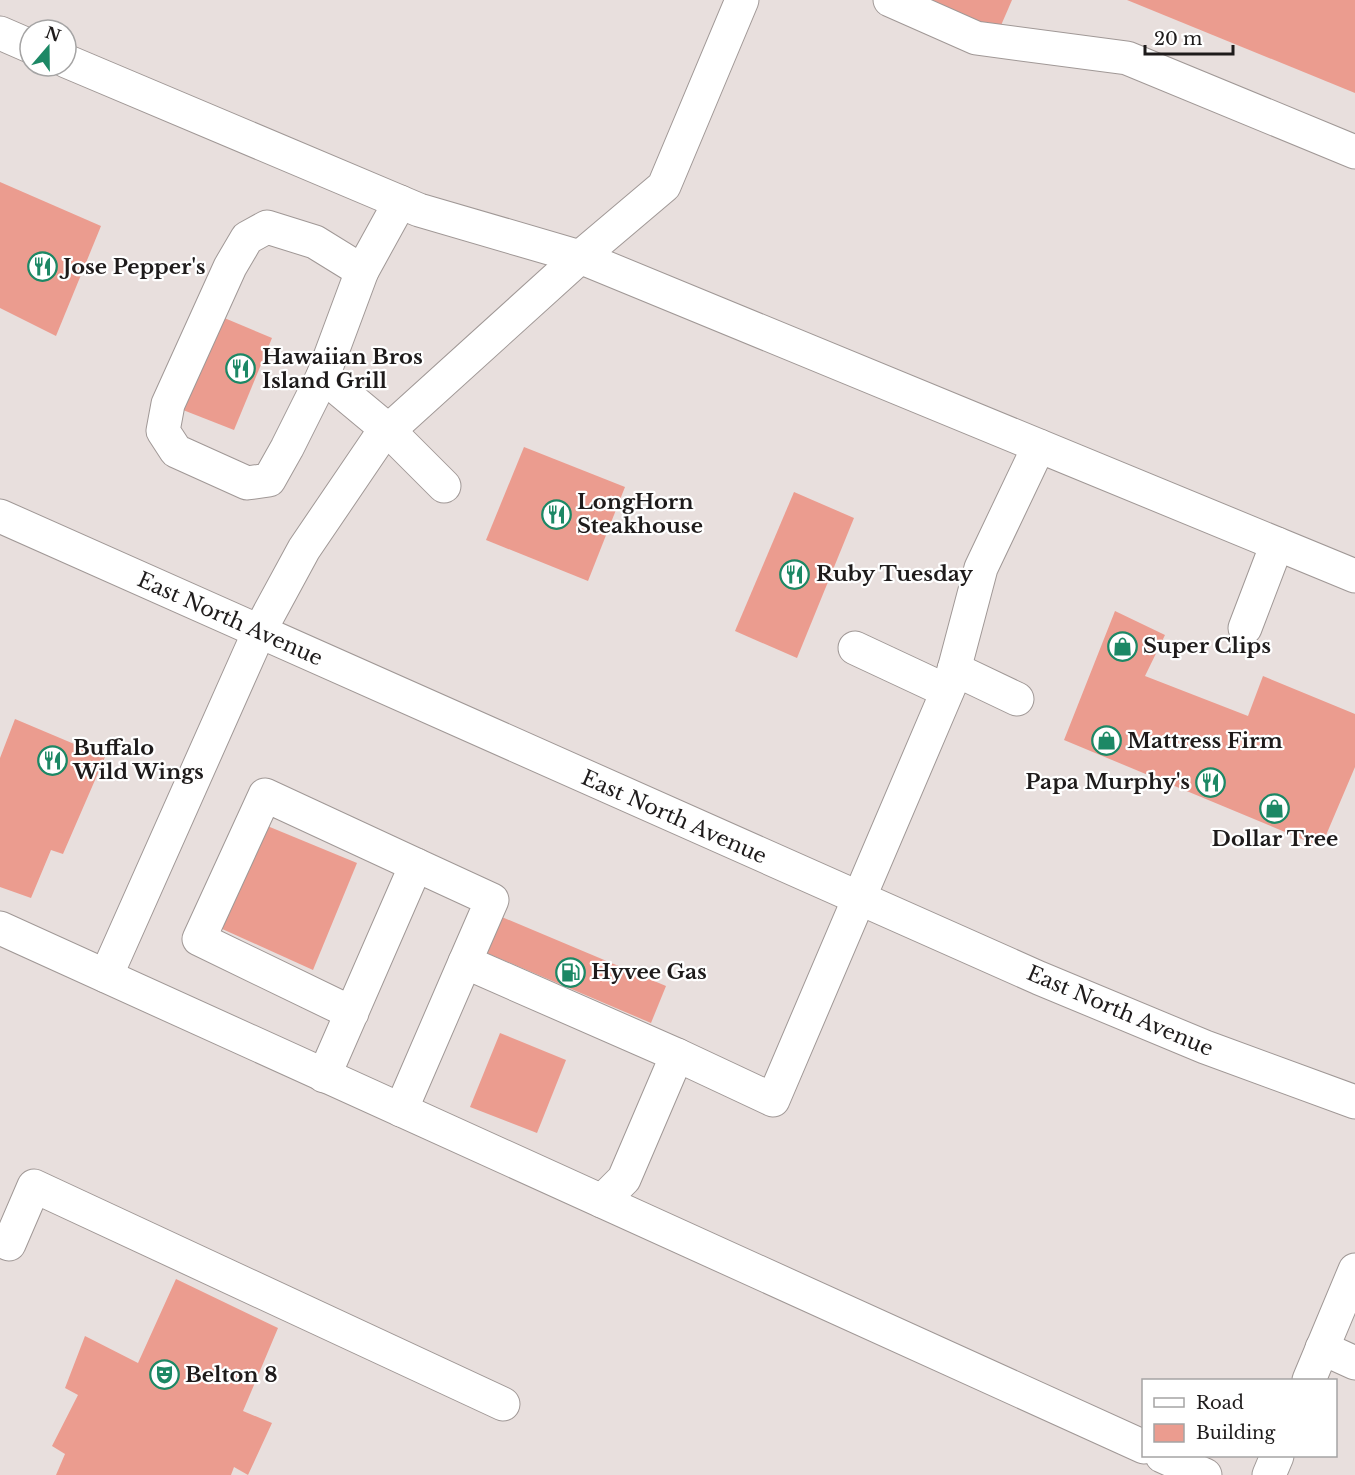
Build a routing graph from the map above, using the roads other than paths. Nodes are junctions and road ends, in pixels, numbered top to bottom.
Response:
1 (742, 0) edge
2 (890, 0) edge
3 (0, 33) edge
4 (18, 41) edge
5 (78, 66) edge
6 (1355, 152) edge
7 (400, 202) junction
8 (580, 257) junction
9 (362, 271) junction
10 (323, 376) junction
11 (389, 431) junction
12 (1039, 446) junction
13 (444, 486) dead end
14 (0, 516) edge
15 (1277, 544) junction
16 (1355, 576) edge
17 (1245, 627) dead end
18 (259, 632) junction
19 (855, 648) dead end
20 (950, 680) junction
21 (1017, 699) dead end
22 (416, 865) junction
23 (859, 899) junction
24 (0, 928) edge
25 (465, 962) junction
26 (106, 976) junction
27 (352, 1013) junction
28 (677, 1055) junction
29 (324, 1076) junction
30 (1355, 1102) edge
31 (400, 1110) junction
32 (602, 1201) junction
33 (0, 1240) edge
34 (1355, 1270) edge
35 (1322, 1348) junction
36 (1355, 1363) edge
37 (1309, 1379) edge
38 (503, 1404) dead end
39 (1142, 1447) edge
40 (1166, 1457) edge
41 (1276, 1457) edge
42 (1204, 1475) edge
43 (1269, 1475) edge

1 - 8 main road
2 - 6 main road
3 - 4 main road
5 - 7 main road
7 - 8 main road
7 - 9 main road
8 - 11 main road
8 - 12 main road
9 - 10 main road
9 - 10 main road
10 - 11 main road
11 - 13 main road
11 - 18 main road
12 - 15 main road
12 - 20 main road
14 - 18 main road, East North Avenue
15 - 16 main road
15 - 17 main road
18 - 23 main road, East North Avenue
18 - 26 main road
19 - 20 main road
20 - 21 main road
20 - 23 main road
22 - 25 main road
22 - 27 main road
22 - 27 main road
23 - 28 main road
23 - 30 main road, East North Avenue
24 - 26 main road
25 - 28 main road
25 - 31 main road
26 - 29 main road
27 - 29 main road
28 - 32 main road
29 - 31 main road
31 - 32 main road
32 - 39 main road
33 - 38 main road
34 - 35 main road
35 - 36 main road
35 - 37 main road
40 - 42 main road
41 - 43 main road

